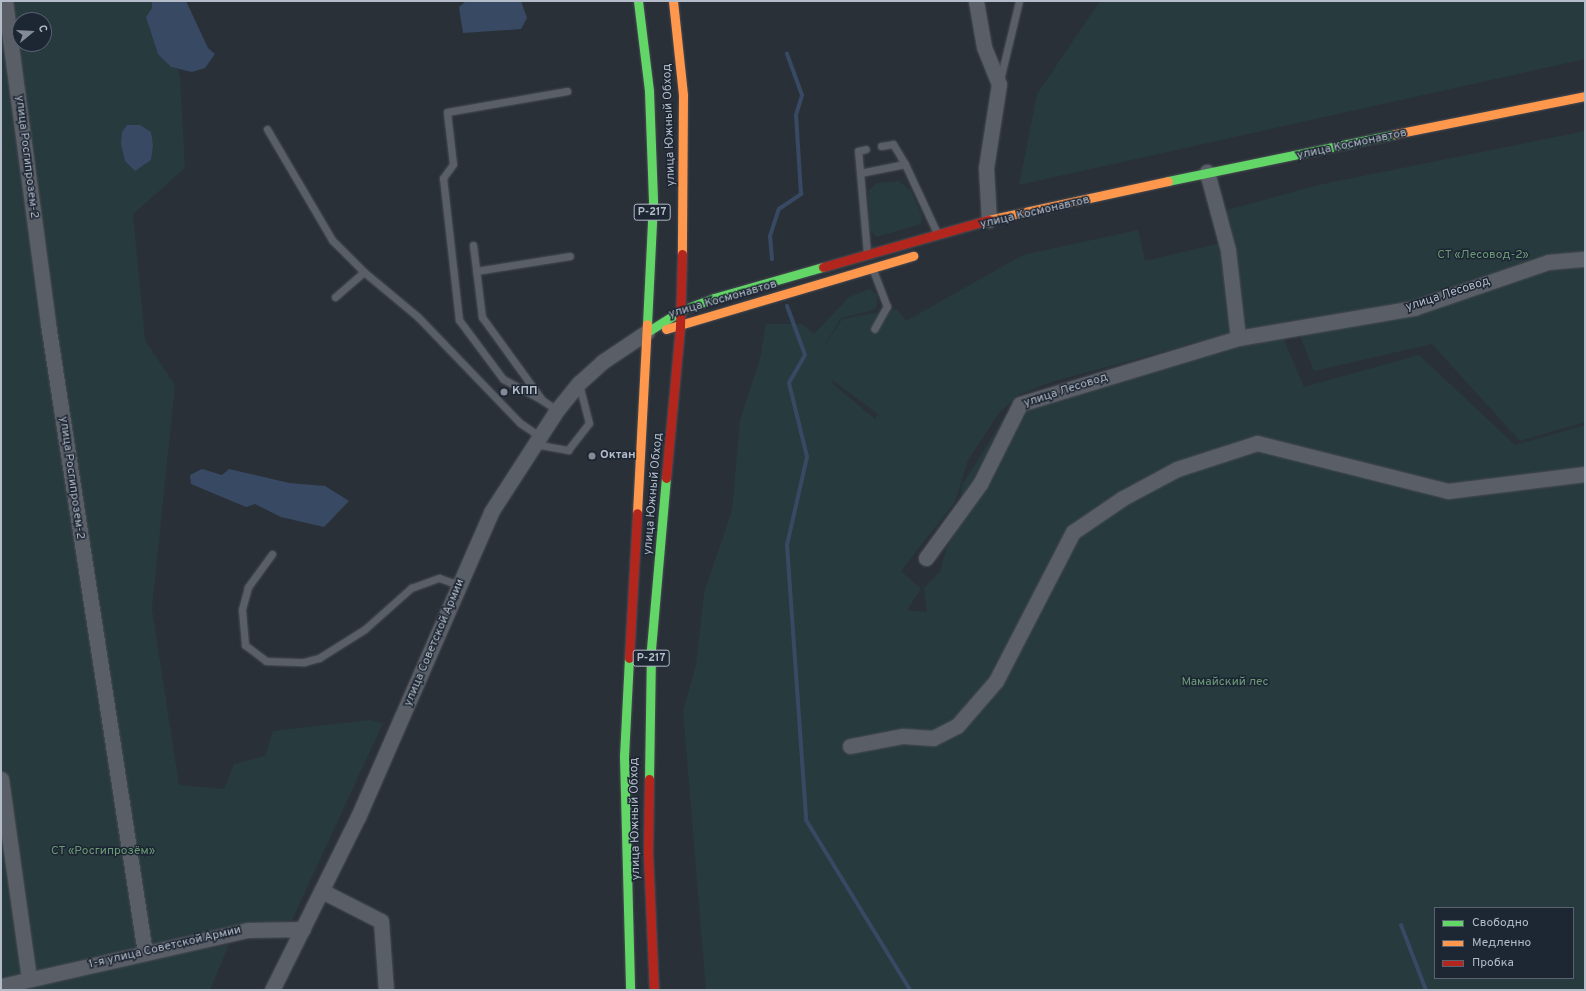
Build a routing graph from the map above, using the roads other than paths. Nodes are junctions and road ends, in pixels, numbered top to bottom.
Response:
1 (5, 1) edge
2 (638, 1) edge
3 (673, 1) edge
4 (976, 1) edge
5 (1019, 1) edge
6 (999, 84) junction
7 (567, 91) dead end
8 (1585, 96) edge
9 (267, 129) dead end
10 (881, 146) dead end
11 (866, 149) dead end
12 (905, 164) junction
13 (1207, 172) junction
14 (860, 173) junction
15 (989, 220) junction
16 (937, 234) junction
17 (473, 245) dead end
18 (867, 253) junction
19 (920, 254) dead end
20 (570, 256) dead end
21 (1585, 258) edge
22 (872, 268) junction
23 (476, 271) junction
24 (364, 272) junction
25 (335, 297) dead end
26 (680, 311) junction
27 (680, 327) junction
28 (874, 329) dead end
29 (647, 332) junction
30 (1238, 338) junction
31 (579, 383) junction
32 (542, 400) junction
33 (557, 410) junction
34 (536, 440) junction
35 (1585, 474) edge
36 (272, 554) dead end
37 (926, 558) dead end
38 (459, 585) junction
39 (850, 746) dead end
40 (1, 779) edge
41 (322, 891) junction
42 (303, 929) junction
43 (145, 953) junction
44 (29, 979) junction
45 (1, 986) edge
46 (272, 990) edge
47 (386, 990) edge
48 (630, 990) edge
49 (654, 990) edge

1 - 43 street, улица Росгипрозем-2
2 - 29 main road, улица Южный Обход / Р-217
3 - 26 main road, улица Южный Обход / Р-217
4 - 6 street
5 - 6 lane
6 - 15 street
7 - 32 lane
8 - 13 main road, улица Космонавтов
9 - 24 lane
10 - 12 lane
11 - 14 lane
12 - 14 lane
12 - 16 lane
13 - 15 main road, улица Космонавтов
13 - 30 street
14 - 18 lane
15 - 16 main road, улица Космонавтов
16 - 18 main road, улица Космонавтов
17 - 23 lane
18 - 26 main road, улица Космонавтов
19 - 22 main road, улица Космонавтов
20 - 23 lane
21 - 30 street, улица Лесовод
22 - 27 main road, улица Космонавтов
22 - 28 lane
23 - 32 lane
24 - 25 lane
24 - 34 lane
26 - 27 main road, улица Южный Обход / Р-217
26 - 29 main road, улица Космонавтов
27 - 29 main road, улица Космонавтов
27 - 49 main road, улица Южный Обход / Р-217
29 - 31 street, улица Советской Армии
29 - 48 main road, улица Южный Обход / Р-217
30 - 37 street, улица Лесовод
31 - 33 street, улица Советской Армии
31 - 34 lane
32 - 33 lane
33 - 34 street, улица Советской Армии
34 - 38 street, улица Советской Армии
35 - 39 street
36 - 38 lane
38 - 41 street, улица Советской Армии
40 - 44 street
41 - 42 street, улица Советской Армии
41 - 47 street
42 - 43 street, 1-я улица Советской Армии
42 - 46 street, улица Советской Армии
43 - 44 street, 1-я улица Советской Армии
44 - 45 street, 1-я улица Советской Армии

